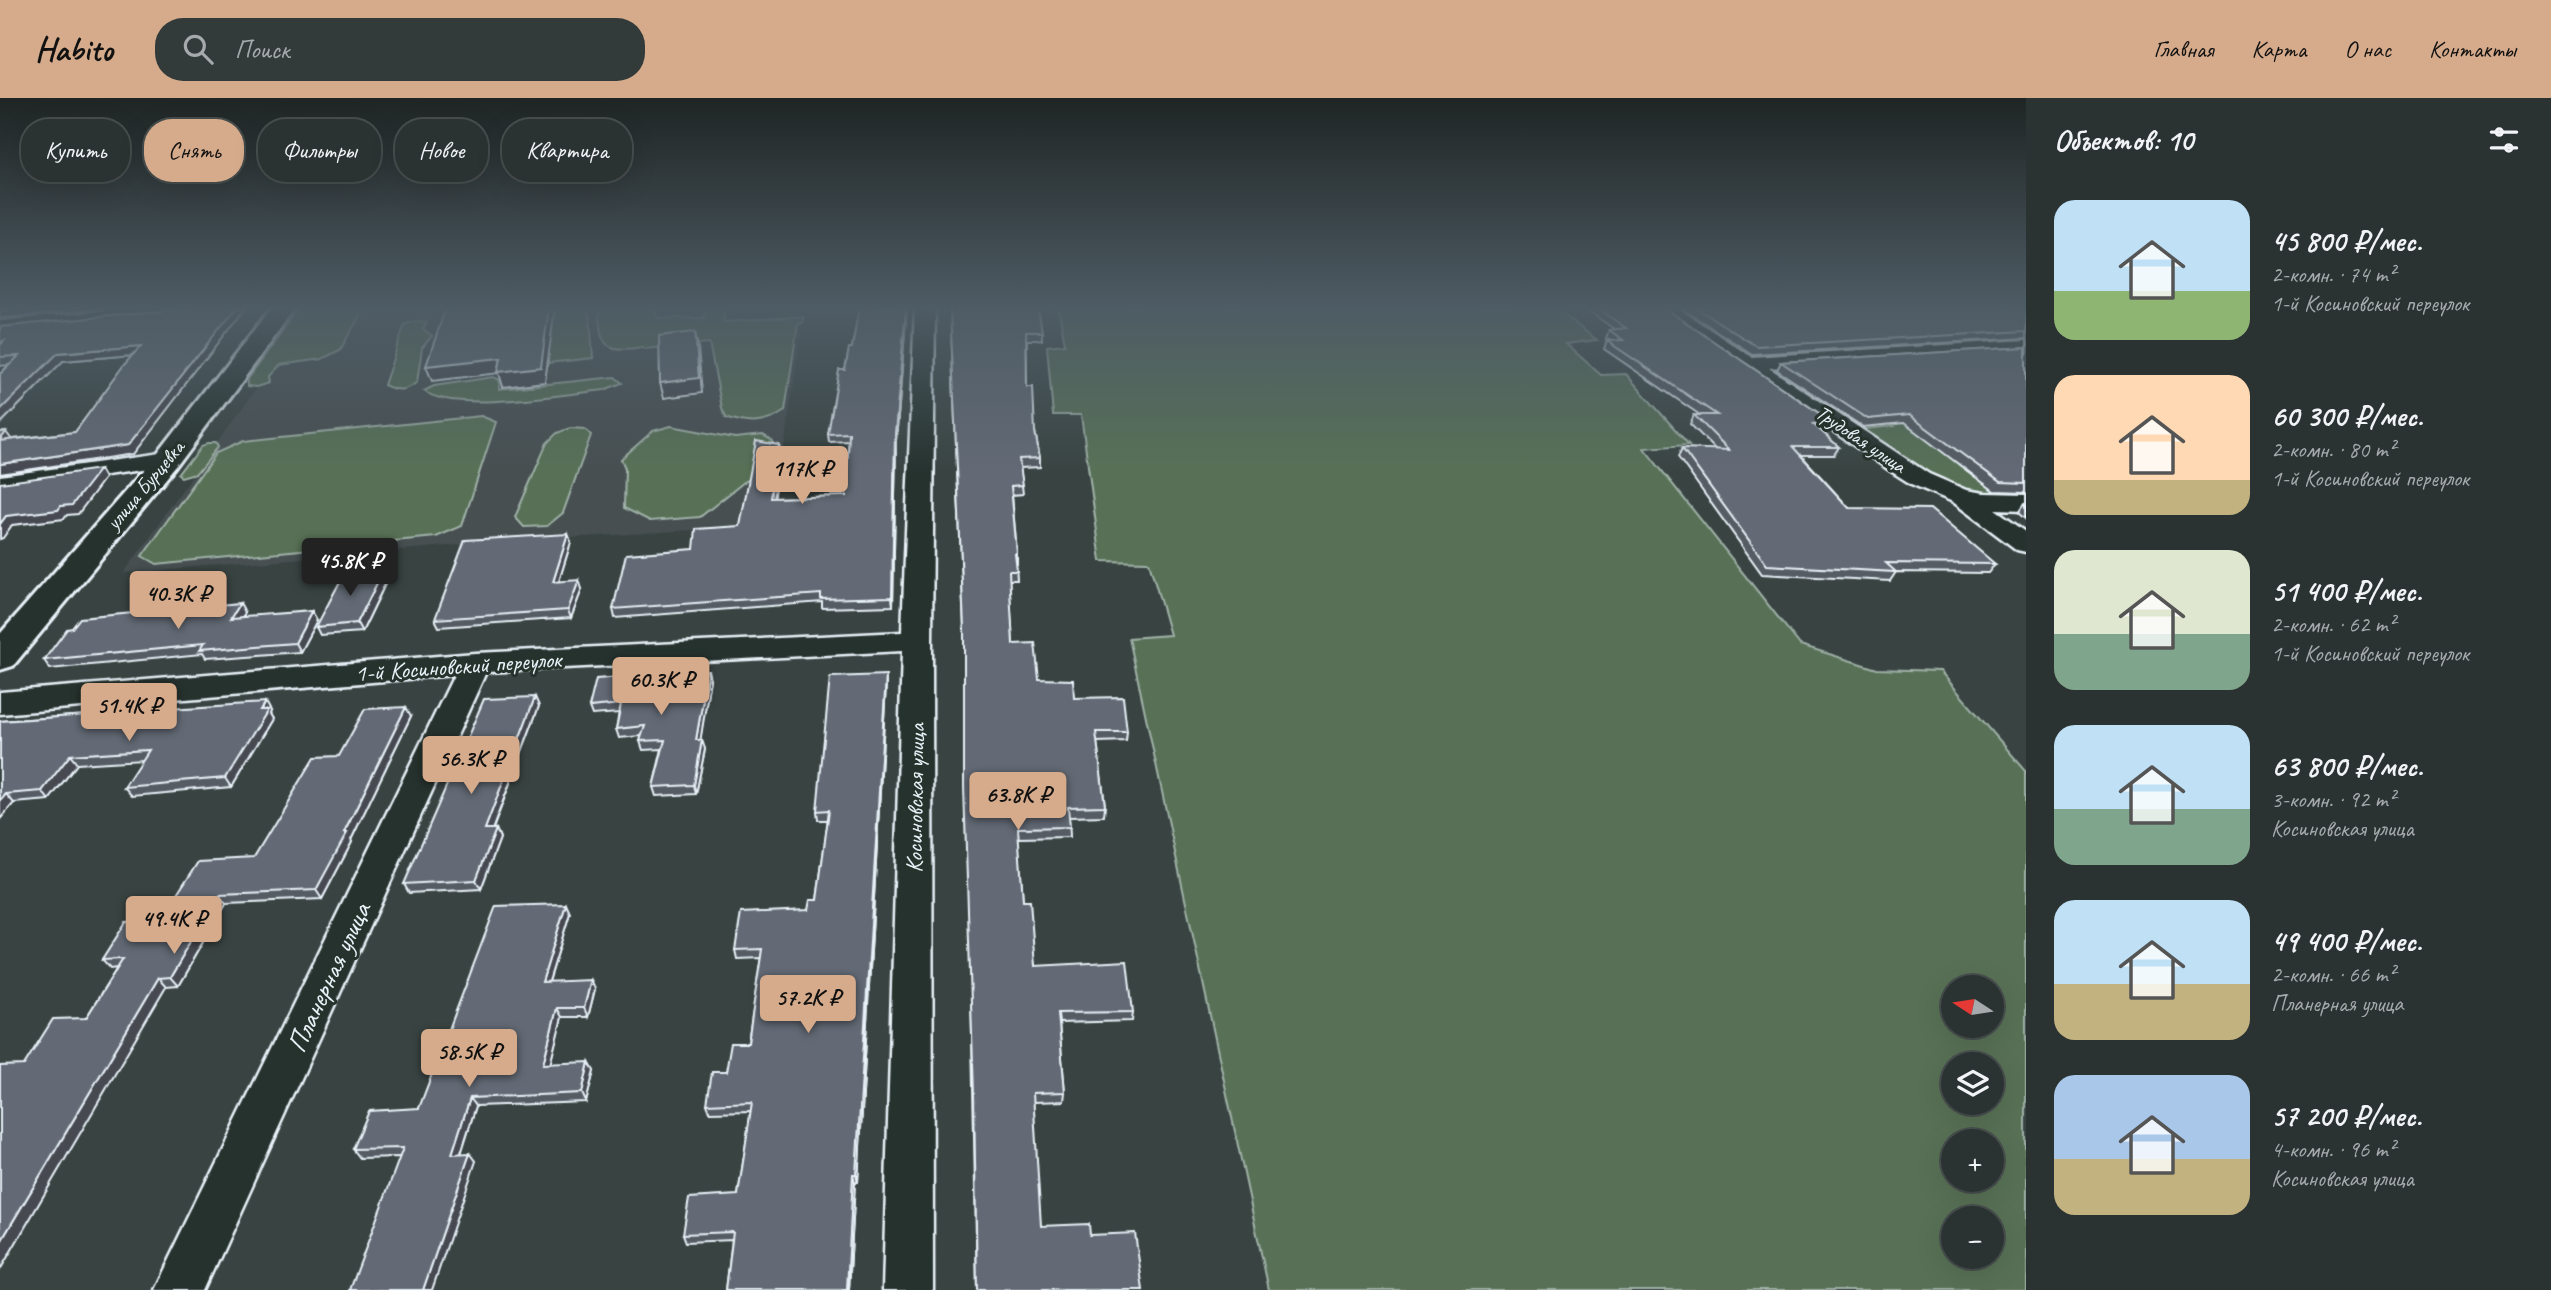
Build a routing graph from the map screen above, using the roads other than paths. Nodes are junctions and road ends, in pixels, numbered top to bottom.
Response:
1 (241, 363) edge
2 (924, 363) edge
3 (1749, 363) joint
4 (1755, 363) edge
5 (167, 460) junction
6 (0, 483) edge
7 (1962, 497) junction
8 (2026, 502) edge
9 (2026, 544) edge
10 (916, 641) junction
11 (0, 658) edge
12 (475, 663) junction
13 (0, 703) edge
14 (179, 1290) edge
15 (908, 1290) edge

1 - 5 street, улица Бурцевка
2 - 10 street, Косиновская улица
3 - 4 street
3 - 7 street, Трудовая улица
5 - 6 street
5 - 11 street, улица Бурцевка
7 - 8 street
7 - 9 street, Трудовая улица
10 - 12 street, 1-й Косиновский переулок
10 - 15 street, Косиновская улица
12 - 13 street, 1-й Косиновский переулок
12 - 14 street, Планерная улица

